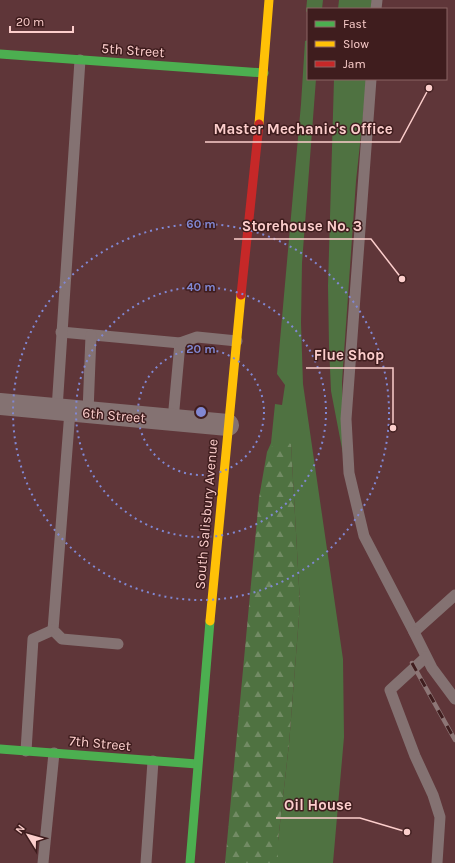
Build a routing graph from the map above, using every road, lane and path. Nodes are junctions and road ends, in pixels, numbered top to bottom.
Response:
1 (269, 0) edge
2 (0, 54) edge
3 (80, 60) junction
4 (264, 73) junction
5 (371, 80) edge
6 (61, 332) junction
7 (90, 335) junction
8 (236, 341) junction
9 (180, 343) junction
10 (0, 404) edge
11 (71, 411) junction
12 (173, 420) junction
13 (228, 425) junction
14 (455, 595) edge
15 (53, 630) junction
16 (414, 632) junction
17 (118, 644) dead end
18 (426, 657) junction
19 (455, 699) edge
20 (0, 749) edge
21 (26, 751) junction
22 (54, 753) junction
23 (153, 761) junction
24 (197, 764) junction
25 (43, 863) edge
26 (146, 863) edge
27 (190, 863) edge
28 (437, 863) edge

1 - 4 main road, South Salisbury Avenue
2 - 3 main road, 5th Street
3 - 4 main road, 5th Street
3 - 6 lane
4 - 8 main road, South Salisbury Avenue
5 - 16 lane
6 - 7 lane
6 - 11 lane
7 - 9 lane
7 - 11 lane
8 - 9 lane
8 - 13 main road, South Salisbury Avenue
9 - 12 lane
10 - 11 street, 6th Street
11 - 12 street, 6th Street
11 - 15 lane
12 - 13 street, 6th Street
13 - 24 main road, South Salisbury Avenue
14 - 16 lane
15 - 17 lane
15 - 21 lane
16 - 18 lane
18 - 19 lane
18 - 28 lane
20 - 21 main road, 7th Street
21 - 22 main road, 7th Street
22 - 23 main road, 7th Street
22 - 25 lane
23 - 24 main road, 7th Street
23 - 26 lane
24 - 27 main road, South Salisbury Avenue

